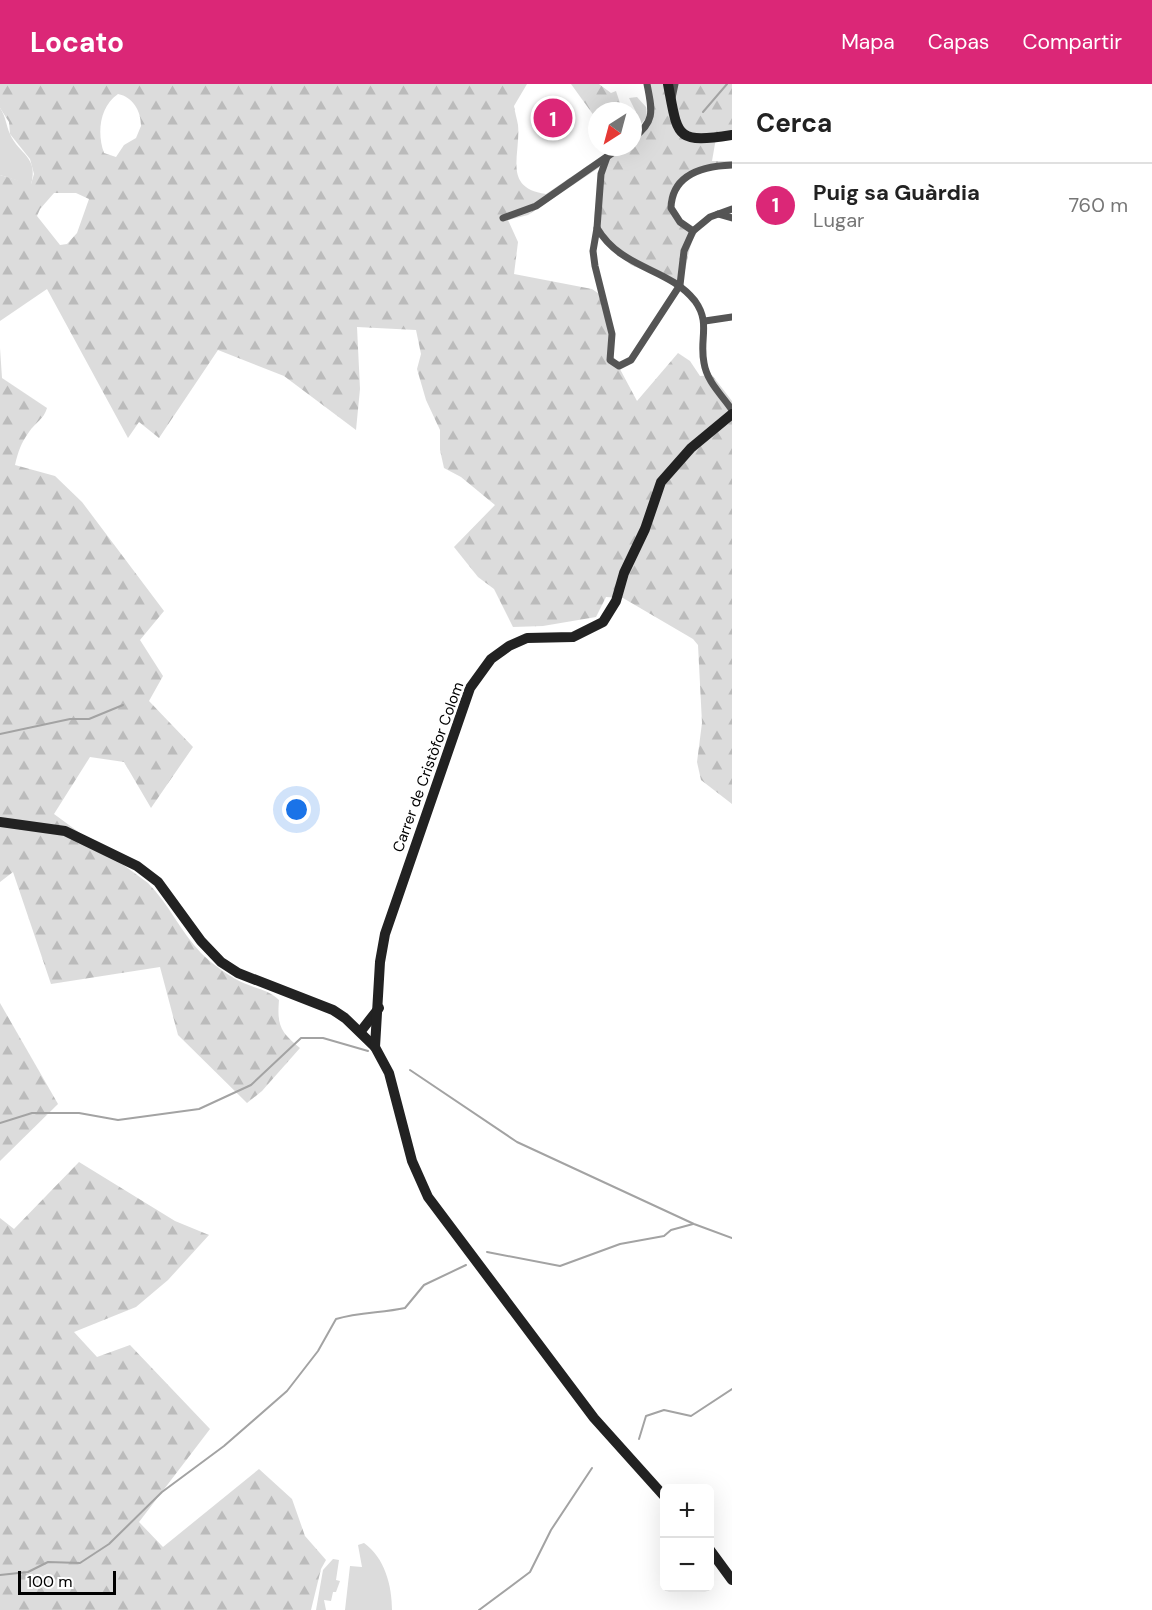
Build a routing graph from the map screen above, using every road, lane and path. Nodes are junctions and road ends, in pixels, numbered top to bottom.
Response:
1 (647, 84) edge
2 (668, 84) edge
3 (675, 84) edge
4 (671, 103) junction
5 (642, 131) edge
6 (732, 135) edge
7 (607, 157) joint
8 (732, 165) edge
9 (732, 209) edge
10 (718, 214) junction
11 (503, 218) dead end
12 (732, 218) edge
13 (597, 228) junction
14 (693, 231) junction
15 (680, 285) junction
16 (732, 317) edge
17 (705, 321) junction
18 (732, 412) edge
19 (0, 822) edge
20 (345, 1018) junction
21 (375, 1018) junction
22 (363, 1033) junction
23 (375, 1047) junction
24 (660, 1492) edge
25 (714, 1556) edge
26 (732, 1580) edge

1 - 5 street
2 - 4 street
3 - 4 street
4 - 6 street
7 - 11 street
7 - 13 street
8 - 14 street
9 - 10 street
10 - 12 street
10 - 14 street
13 - 15 street
13 - 15 street
14 - 15 street
15 - 17 street
16 - 17 street
17 - 18 street
18 - 21 street, Carrer de Cristòfor Colom
19 - 20 street
20 - 21 street
20 - 22 street
21 - 22 street
21 - 23 street, Carrer de Cristòfor Colom
22 - 23 street
23 - 24 street
25 - 26 street

